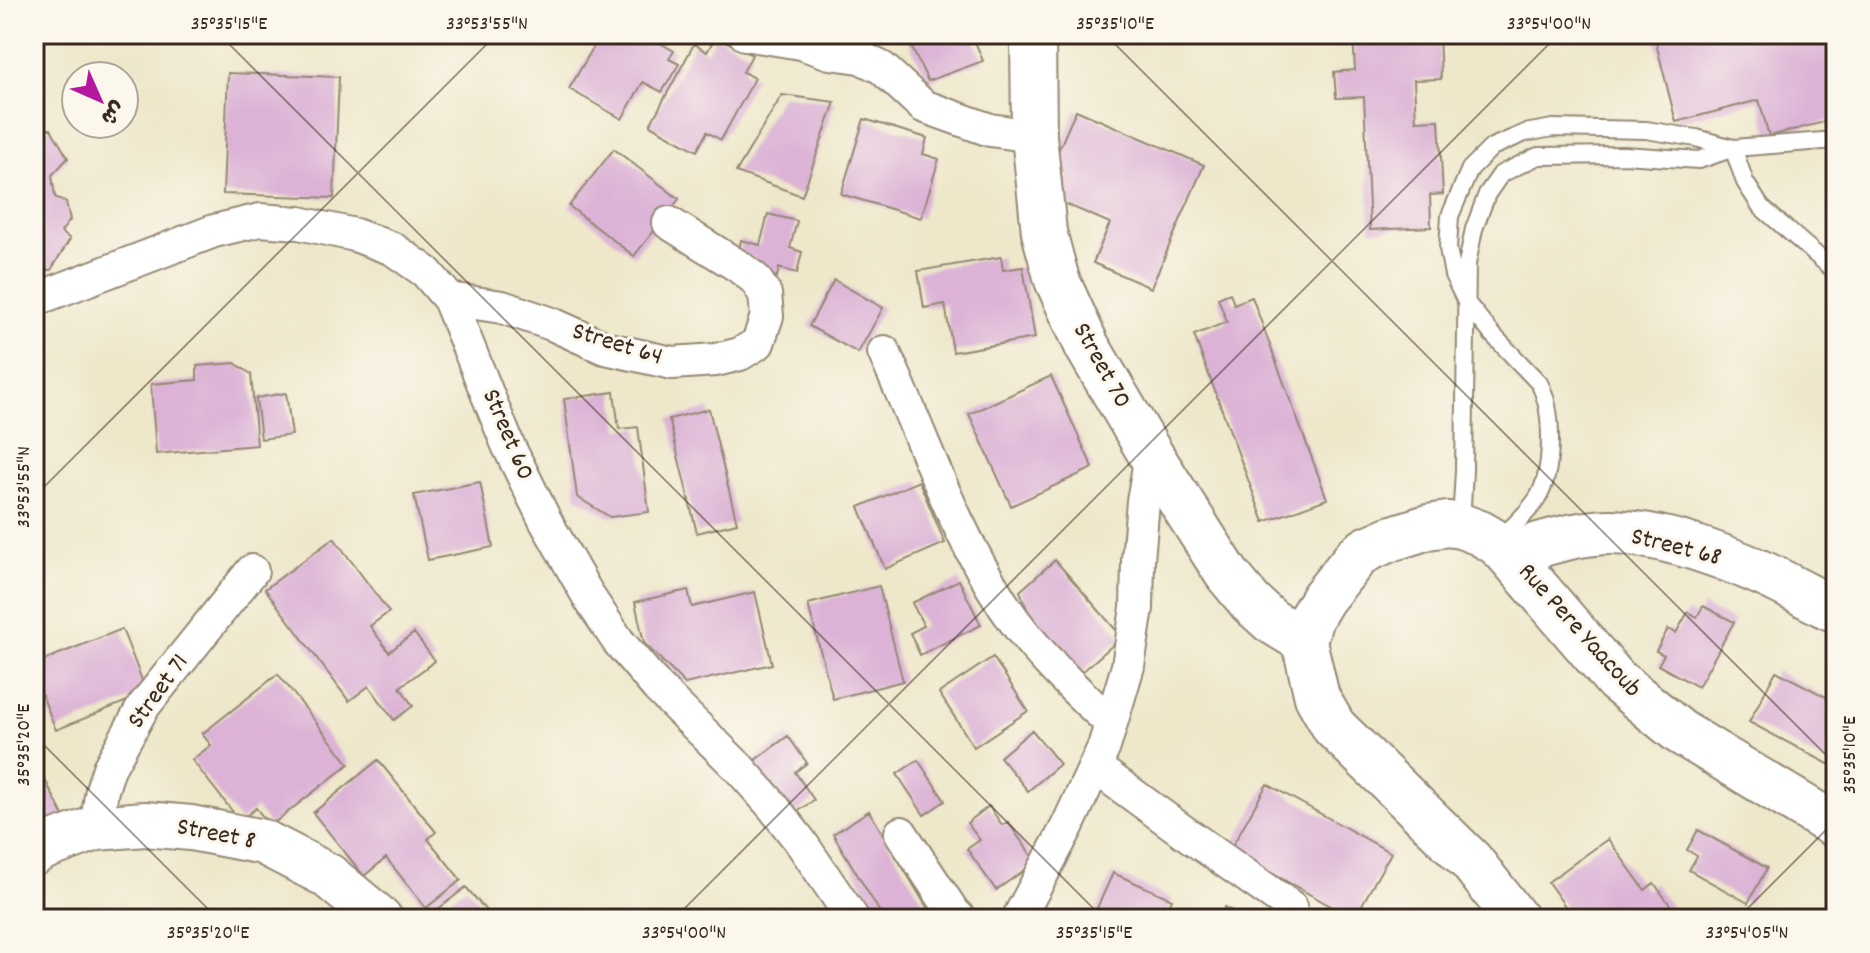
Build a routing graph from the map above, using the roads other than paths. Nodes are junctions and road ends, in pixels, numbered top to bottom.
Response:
1 (745, 34) edge
2 (1033, 34) edge
3 (1836, 130) edge
4 (1034, 136) junction
5 (1836, 140) edge
6 (1733, 148) junction
7 (669, 223) dead end
8 (1836, 272) edge
9 (449, 299) junction
10 (34, 300) edge
11 (1466, 302) junction
12 (884, 352) dead end
13 (1151, 455) junction
14 (1489, 541) junction
15 (252, 571) dead end
16 (1836, 610) edge
17 (1304, 641) junction
18 (1111, 723) junction
19 (1095, 767) junction
20 (1836, 826) edge
21 (96, 828) junction
22 (901, 833) dead end
23 (34, 853) edge
24 (1291, 907) dead end
25 (380, 919) edge
26 (853, 919) edge
27 (960, 919) edge
28 (1018, 919) edge
29 (1516, 919) edge

1 - 4 street
2 - 4 street, Street 70
3 - 6 lane
4 - 13 street, Street 70
5 - 6 lane
6 - 8 lane
6 - 11 lane
6 - 11 lane
7 - 9 street, Street 64
9 - 10 street, Street 60
9 - 26 street, Street 60
11 - 14 lane
11 - 14 lane
12 - 18 street
13 - 17 street, Street 70
13 - 18 street
14 - 16 street, Street 68
14 - 17 street
14 - 20 street, Rue Pere Yaacoub
15 - 21 street, Street 71
17 - 29 street
18 - 19 street
19 - 24 street
19 - 28 street
21 - 23 street, Street 8
21 - 25 street, Street 8
22 - 27 street

